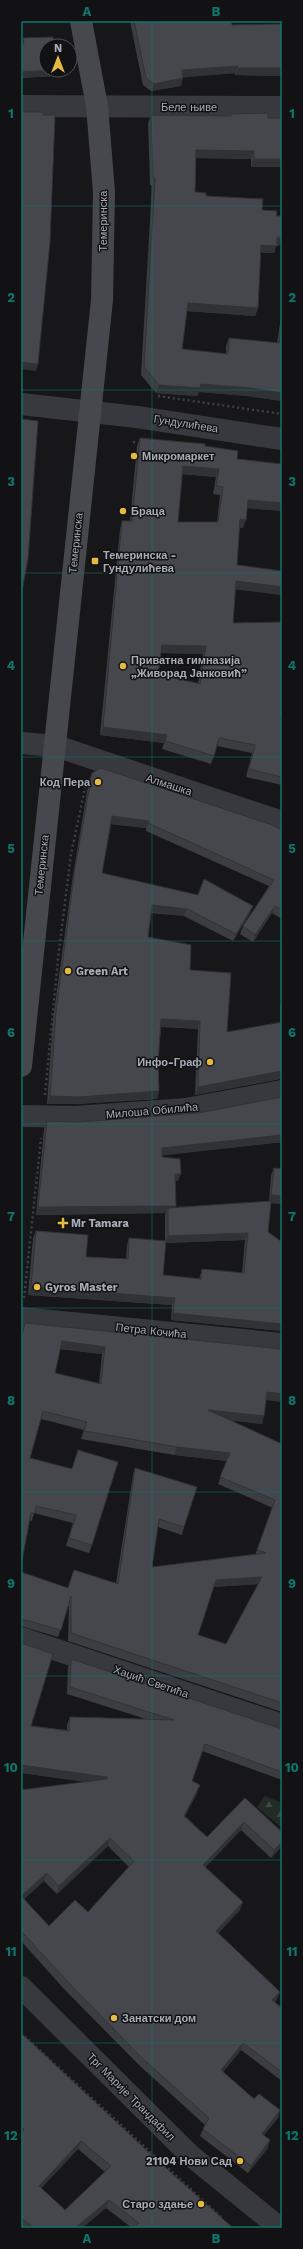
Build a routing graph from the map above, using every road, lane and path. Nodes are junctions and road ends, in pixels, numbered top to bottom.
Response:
1 (81, 21) edge
2 (21, 106) edge
3 (97, 106) junction
4 (282, 108) edge
5 (156, 396) edge
6 (21, 404) edge
7 (90, 411) junction
8 (282, 414) edge
9 (282, 439) edge
10 (21, 743) edge
11 (56, 746) junction
12 (86, 780) dead end
13 (282, 822) edge
14 (21, 1066) edge
15 (282, 1091) edge
16 (21, 1116) edge
17 (44, 1116) junction
18 (22, 1309) edge
19 (282, 1344) edge
20 (21, 1638) edge
21 (282, 1725) edge
22 (22, 1989) edge
23 (21, 2033) edge
24 (227, 2223) edge
25 (280, 2228) edge

1 - 3 main road, Темеринска
2 - 3 street, Беле њиве
3 - 4 street, Беле њиве
3 - 7 main road, Темеринска
5 - 8 path
6 - 7 street, Гундулићева
7 - 9 street, Гундулићева
7 - 11 main road, Темеринска
10 - 11 street, Алмашка
11 - 13 street, Алмашка
11 - 14 main road, Темеринска
12 - 17 path
15 - 17 street, Милоша Обилића
16 - 17 street, Милоша Обилића
17 - 18 path
18 - 19 street, Петра Кочића
20 - 21 street, Хаџић Светића
22 - 25 street, Трг Марије Трандафил
23 - 24 path

